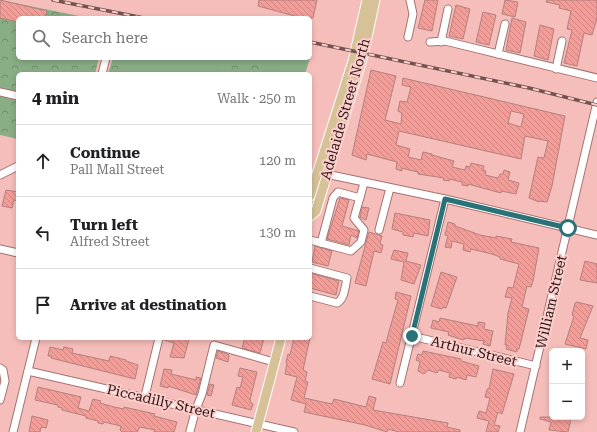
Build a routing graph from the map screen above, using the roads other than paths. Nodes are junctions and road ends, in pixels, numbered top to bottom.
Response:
1 (367, 0) edge
2 (375, 0) edge
3 (410, 0) edge
4 (448, 9) dead end
5 (505, 24) dead end
6 (408, 38) dead end
7 (562, 41) dead end
8 (430, 42) dead end
9 (442, 42) junction
10 (498, 54) junction
11 (106, 60) edge
12 (556, 69) junction
13 (102, 72) edge
14 (597, 78) edge
15 (0, 92) edge
16 (16, 96) edge
17 (597, 102) edge
18 (16, 167) edge
19 (326, 174) junction
20 (0, 175) edge
21 (364, 183) junction
22 (390, 188) junction
23 (312, 190) edge
24 (360, 198) junction
25 (445, 199) junction
26 (312, 214) edge
27 (568, 228) junction
28 (379, 230) dead end
29 (597, 235) edge
30 (312, 241) edge
31 (321, 243) junction
32 (0, 249) edge
33 (16, 253) edge
34 (312, 269) edge
35 (312, 297) edge
36 (412, 336) junction
37 (36, 340) edge
38 (159, 340) edge
39 (280, 340) edge
40 (215, 341) edge
41 (274, 362) junction
42 (536, 366) junction
43 (0, 368) edge
44 (28, 371) junction
45 (400, 383) dead end
46 (145, 396) junction
47 (0, 400) edge
48 (196, 409) junction
49 (257, 428) edge
50 (190, 431) dead end
51 (13, 432) edge
52 (294, 432) edge
53 (520, 432) edge

1 - 23 main road, Adelaide Street North
2 - 19 main road, Adelaide Street North
3 - 6 street
4 - 9 street
5 - 10 street
7 - 12 street
8 - 9 street
9 - 10 street
10 - 12 street
11 - 13 street
12 - 14 street
15 - 16 street
17 - 27 street, William Street
18 - 20 street
19 - 21 street
19 - 26 main road, Adelaide Street North
21 - 22 street
21 - 24 street
22 - 25 street
22 - 28 street
24 - 31 street
24 - 31 street
25 - 27 street
25 - 36 street
27 - 29 street
27 - 42 street, William Street
30 - 31 street
32 - 33 street
34 - 35 street
36 - 42 street, Arthur Street
36 - 45 street
37 - 44 street
38 - 46 street
39 - 41 main road
40 - 41 street
40 - 48 street
41 - 49 main road
42 - 53 street, William Street
43 - 47 street
44 - 46 street, Piccadilly Street
44 - 51 street
46 - 48 street, Piccadilly Street
48 - 49 street, Piccadilly Street
48 - 50 street
49 - 52 street, Piccadilly Street

